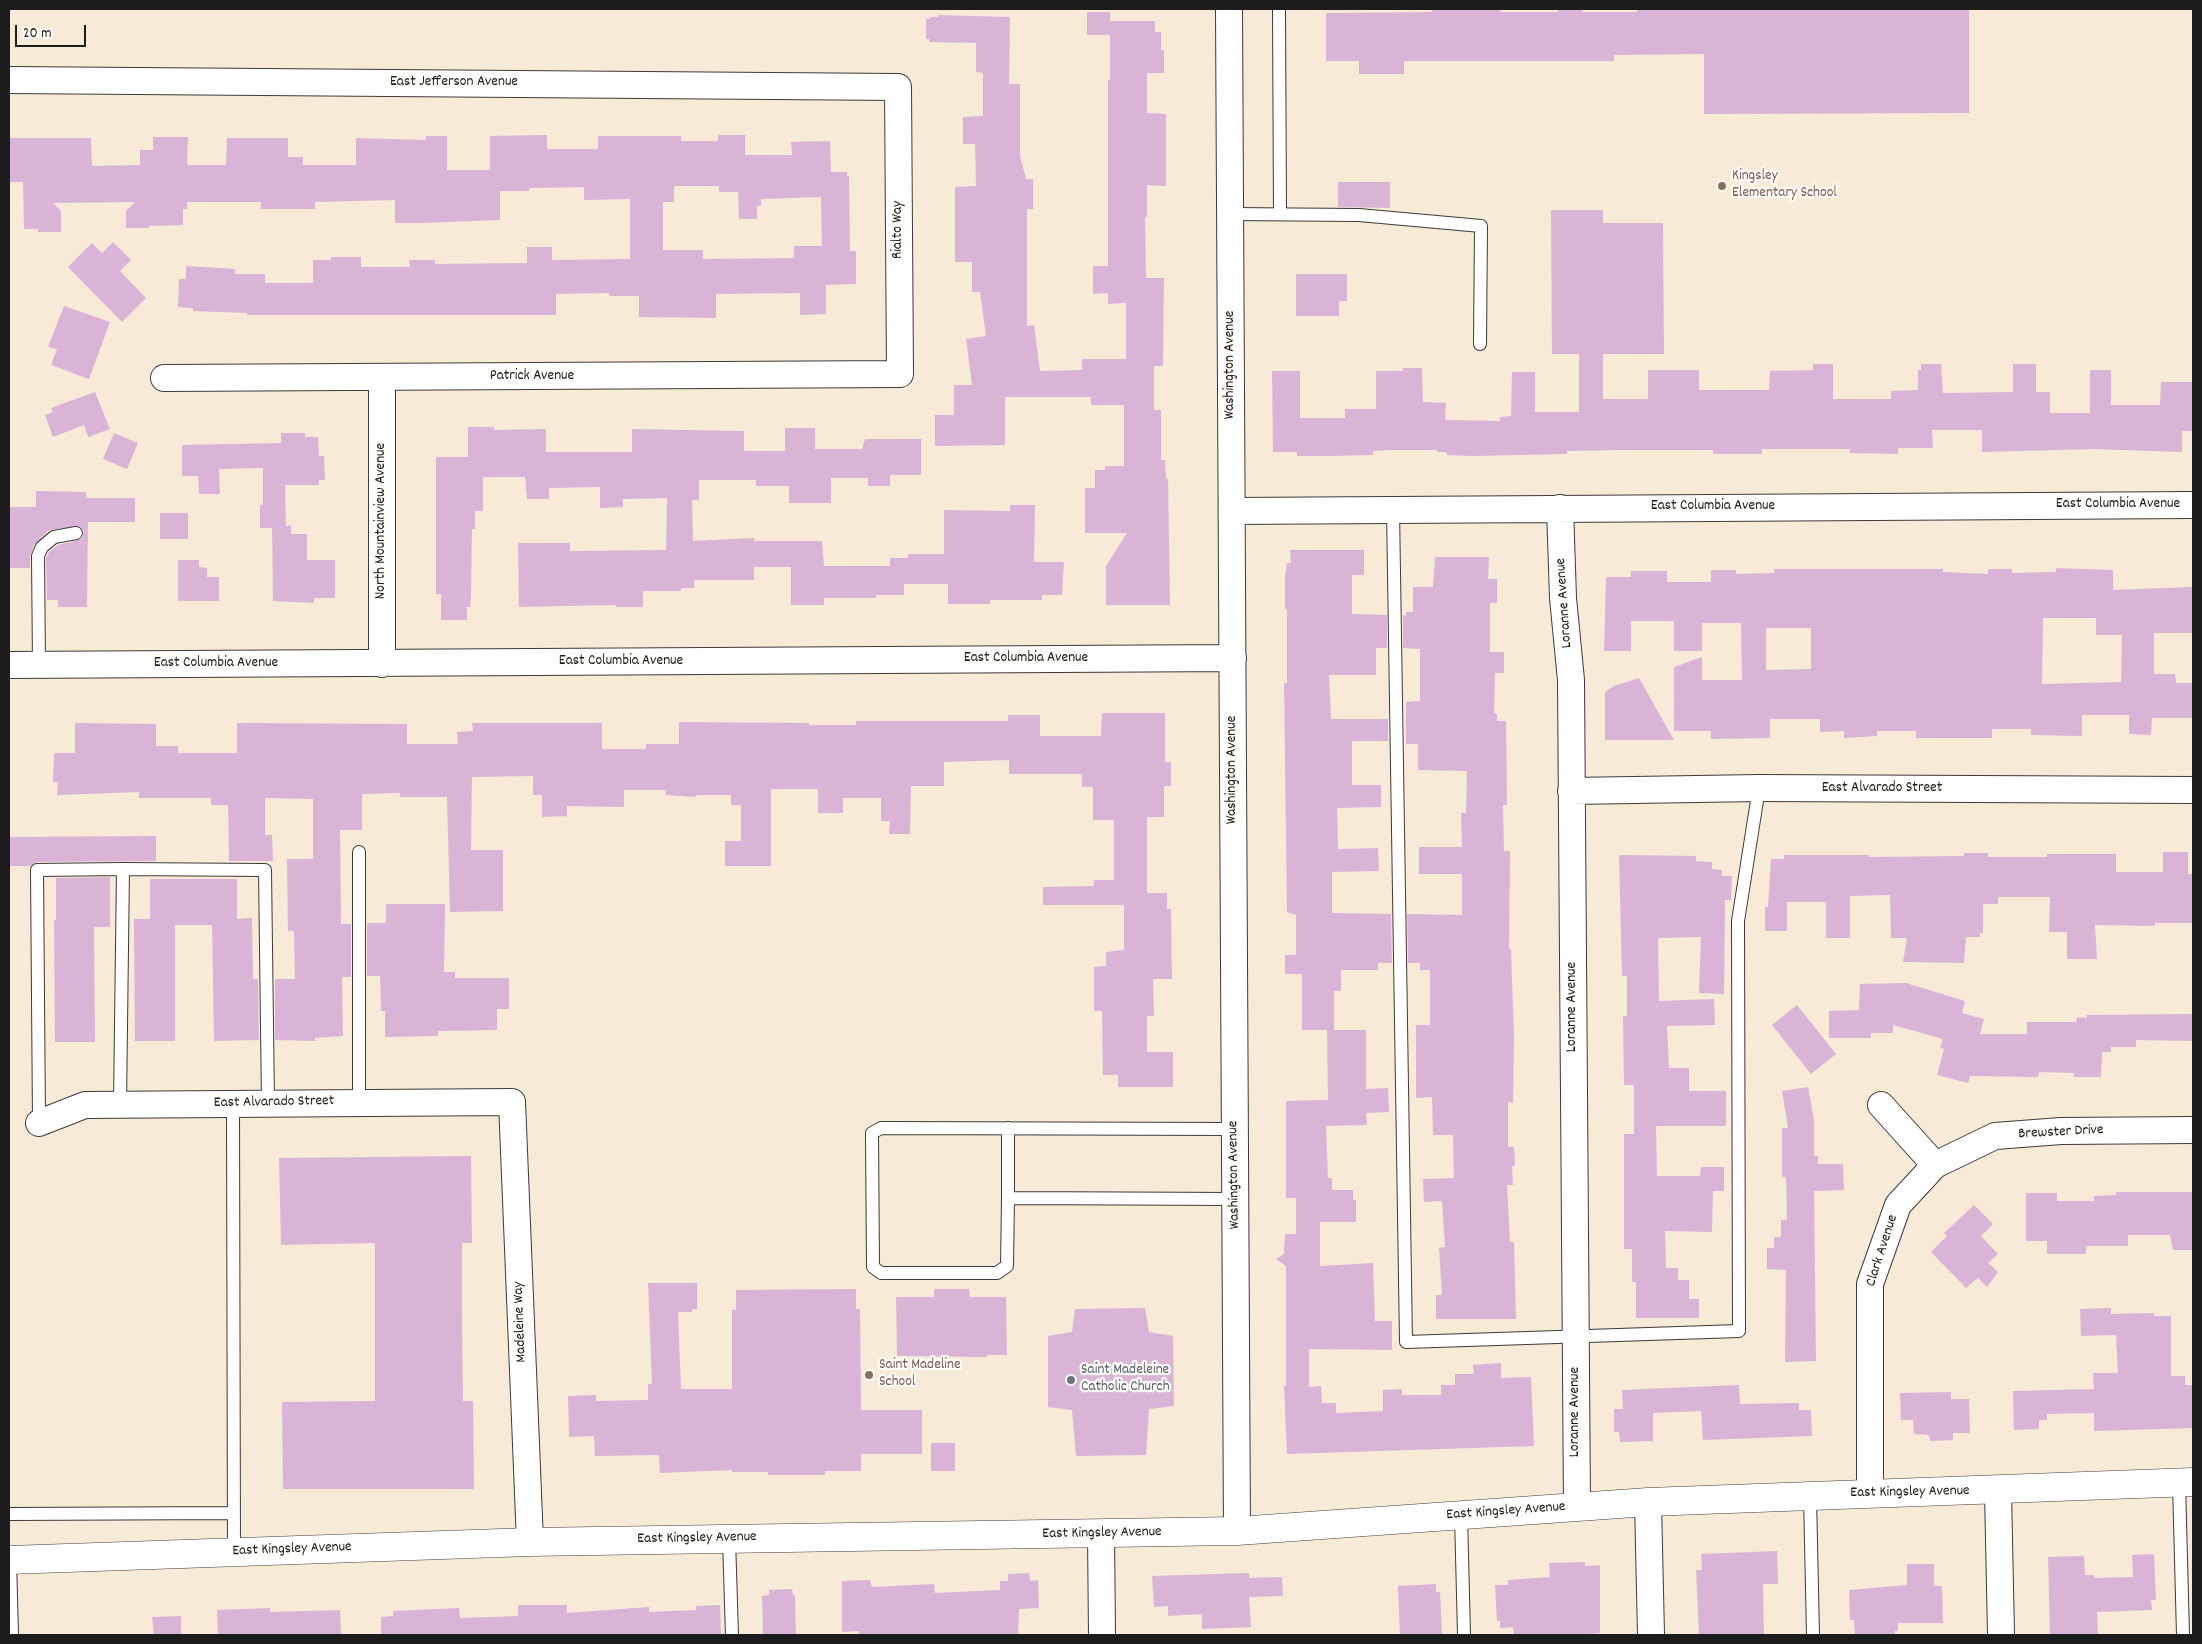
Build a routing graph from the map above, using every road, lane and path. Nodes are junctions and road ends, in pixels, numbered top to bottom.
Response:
1 (1229, 9) edge
2 (1279, 9) edge
3 (9, 80) edge
4 (898, 87) joint
5 (1230, 214) junction
6 (1280, 214) junction
7 (1480, 344) dead end
8 (900, 374) joint
9 (164, 378) dead end
10 (382, 378) junction
11 (2193, 505) edge
12 (1560, 508) junction
13 (1393, 509) junction
14 (1232, 511) junction
15 (76, 533) dead end
16 (1232, 658) junction
17 (382, 664) junction
18 (9, 665) edge
19 (39, 665) junction
20 (1759, 788) junction
21 (2193, 790) edge
22 (1571, 791) junction
23 (359, 852) dead end
24 (123, 869) junction
25 (359, 1102) junction
26 (512, 1102) joint
27 (233, 1103) junction
28 (268, 1103) junction
29 (120, 1104) junction
30 (1881, 1105) dead end
31 (39, 1123) joint
32 (1008, 1128) junction
33 (1235, 1129) junction
34 (2193, 1130) edge
35 (1935, 1165) junction
36 (1008, 1198) junction
37 (1236, 1199) junction
38 (1576, 1336) junction
39 (2186, 1483) edge
40 (1998, 1490) junction
41 (1870, 1493) junction
42 (1810, 1496) junction
43 (1648, 1502) junction
44 (1577, 1507) junction
45 (234, 1513) junction
46 (9, 1514) edge
47 (1461, 1515) junction
48 (1237, 1531) junction
49 (1101, 1534) junction
50 (729, 1539) junction
51 (530, 1542) junction
52 (234, 1552) junction
53 (9, 1560) edge
54 (12, 1635) edge
55 (732, 1635) edge
56 (1102, 1635) edge
57 (1464, 1635) edge
58 (1651, 1635) edge
59 (1814, 1635) edge
60 (2001, 1635) edge
61 (2183, 1635) edge

1 - 5 street, Washington Avenue
2 - 6 lane
3 - 4 street, East Jefferson Avenue
4 - 8 street, Rialto Way
5 - 6 lane
5 - 14 street, Washington Avenue
6 - 7 lane
8 - 10 street, Patrick Avenue
9 - 10 street, Patrick Avenue
10 - 17 street, North Mountainview Avenue
11 - 12 street, East Columbia Avenue
12 - 13 street, East Columbia Avenue
12 - 22 street, Loranne Avenue
13 - 14 street, East Columbia Avenue
13 - 38 lane
14 - 16 street, Washington Avenue
15 - 19 lane
16 - 17 street, East Columbia Avenue
16 - 33 street, Washington Avenue
17 - 19 street, East Columbia Avenue
18 - 19 street, East Columbia Avenue
20 - 21 street, East Alvarado Street
20 - 22 street, East Alvarado Street
20 - 38 lane
22 - 38 street, Loranne Avenue
23 - 25 lane
24 - 28 lane
24 - 29 lane
24 - 31 lane
25 - 26 street, East Alvarado Street
25 - 28 street, East Alvarado Street
26 - 51 street, Madeleine Way
27 - 28 street, East Alvarado Street
27 - 29 street, East Alvarado Street
27 - 45 lane
29 - 31 street, East Alvarado Street
30 - 35 street
32 - 33 lane
32 - 36 lane
32 - 36 lane
33 - 37 street, Washington Avenue
34 - 35 street, Brewster Drive
35 - 41 street, Clark Avenue
36 - 37 lane
37 - 48 street, Washington Avenue
38 - 44 street, Loranne Avenue
39 - 40 street, East Kingsley Avenue
39 - 61 lane
40 - 41 street, East Kingsley Avenue
40 - 60 street
41 - 42 street, East Kingsley Avenue
42 - 43 street, East Kingsley Avenue
42 - 59 lane
43 - 44 street, East Kingsley Avenue
43 - 58 street
44 - 47 street, East Kingsley Avenue
45 - 46 lane
45 - 52 lane
47 - 48 street, East Kingsley Avenue
47 - 57 lane
48 - 49 street, East Kingsley Avenue
49 - 50 street, East Kingsley Avenue
49 - 56 street
50 - 51 street, East Kingsley Avenue
50 - 55 lane
51 - 52 street, East Kingsley Avenue
52 - 53 street, East Kingsley Avenue
53 - 54 lane

